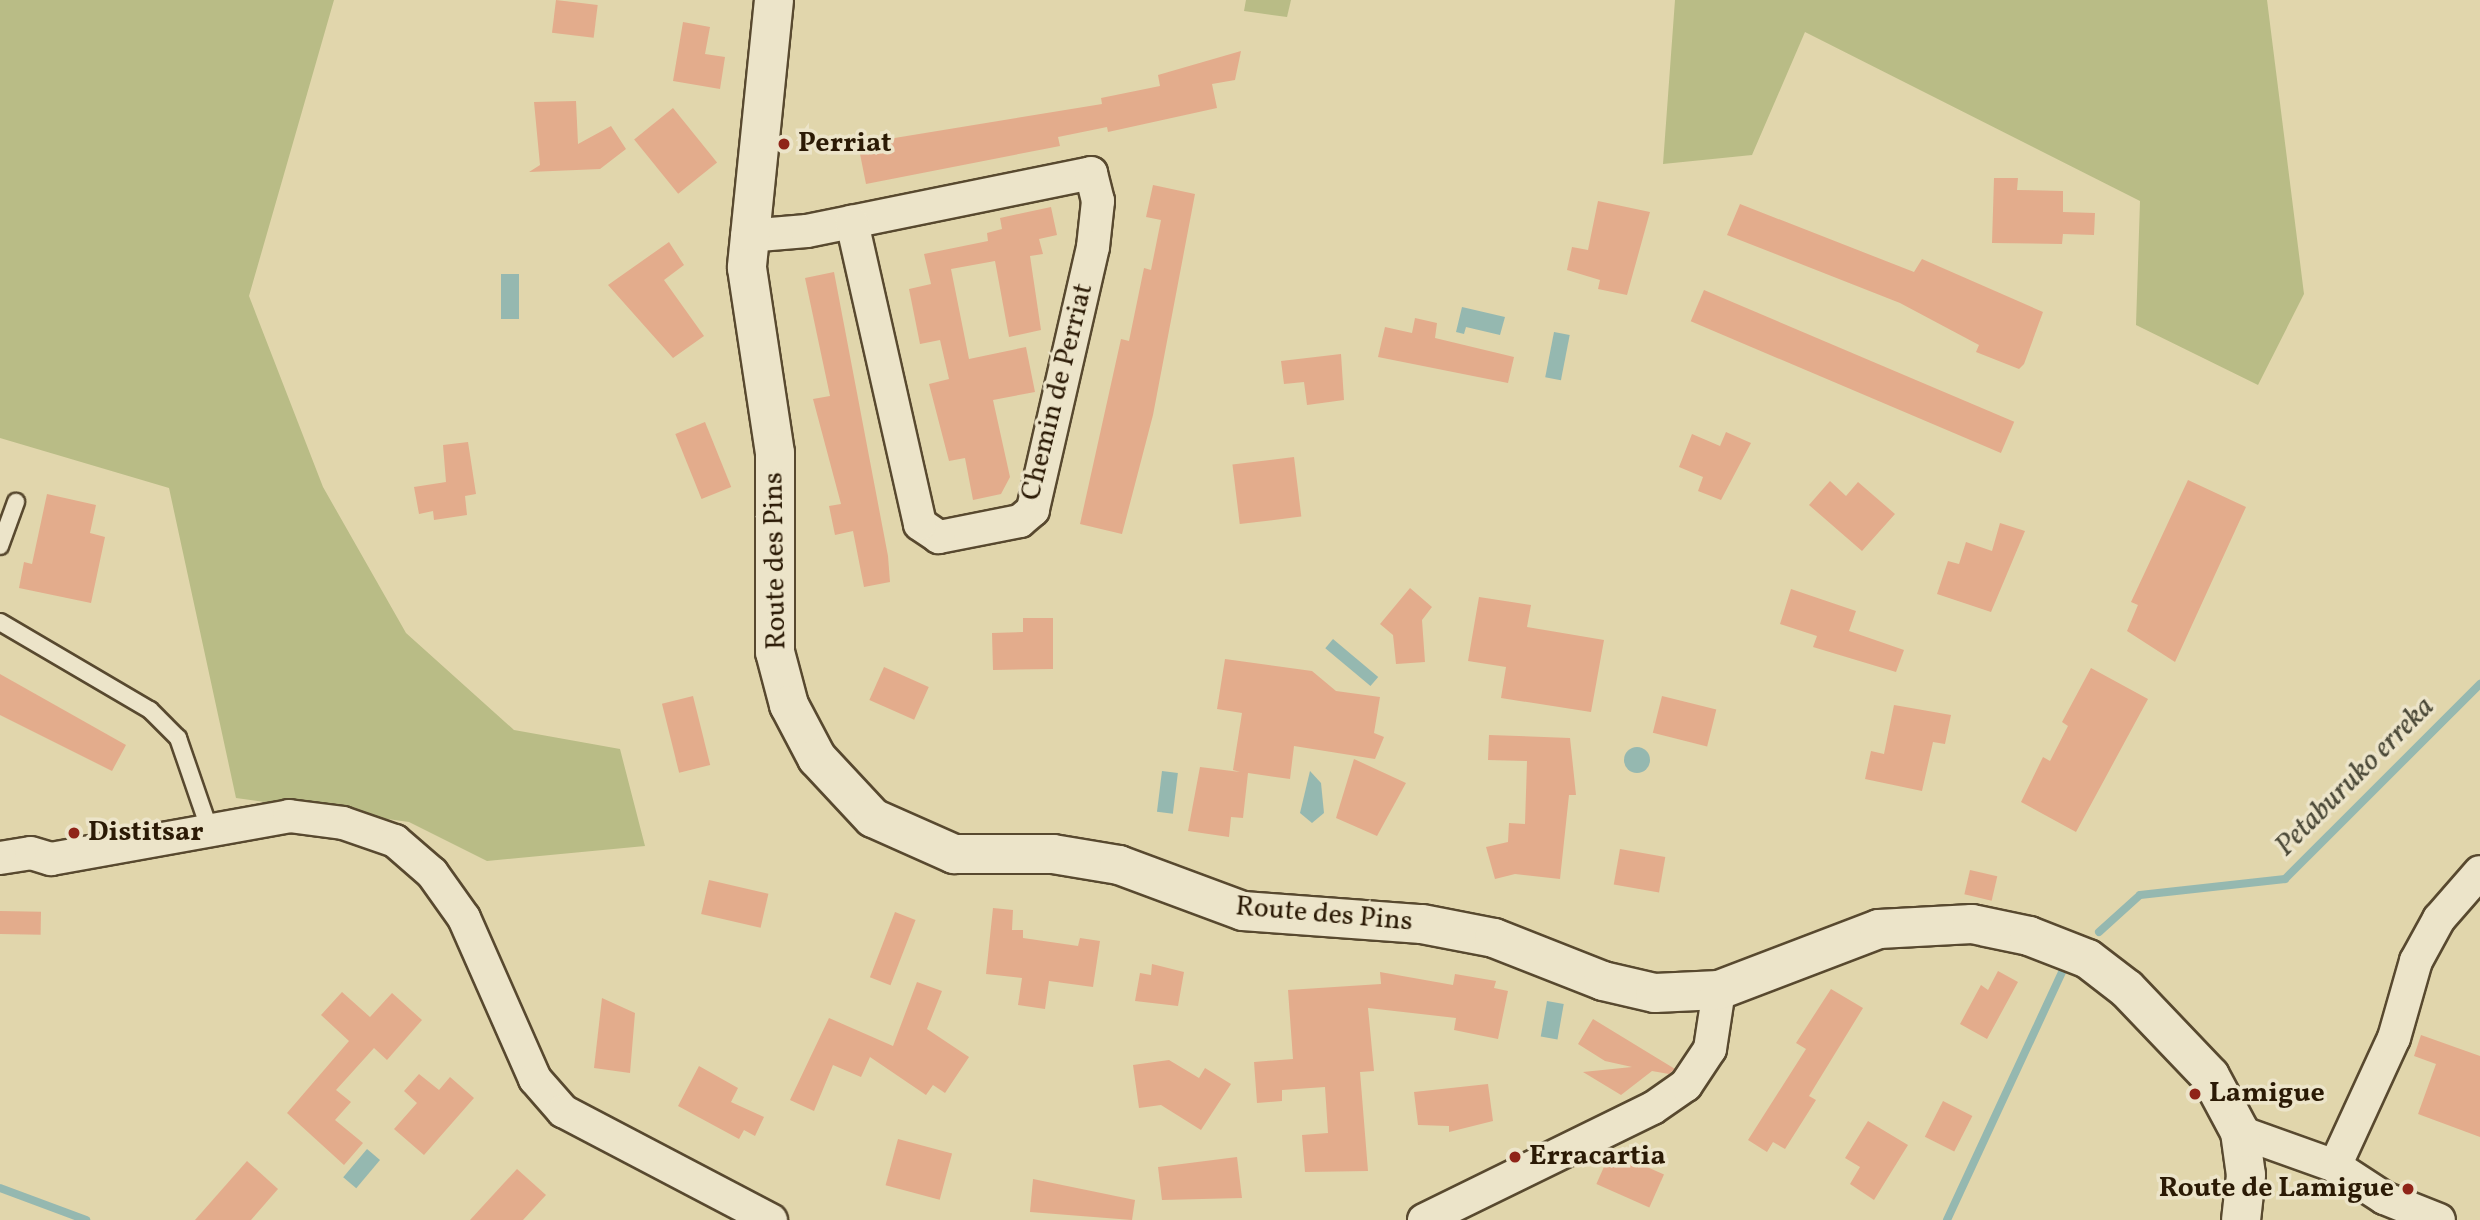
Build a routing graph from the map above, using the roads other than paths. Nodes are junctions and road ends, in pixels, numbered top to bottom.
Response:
1 (774, 0) edge
2 (852, 222) junction
3 (747, 236) junction
4 (16, 502) dead end
5 (0, 546) edge
6 (0, 622) edge
7 (210, 831) junction
8 (0, 858) edge
9 (2480, 872) edge
10 (1719, 990) junction
11 (2240, 1132) junction
12 (2335, 1166) junction
13 (771, 1220) edge
14 (1424, 1220) edge
15 (2241, 1220) edge
16 (2439, 1220) edge

1 - 3 street, Route des Pins
2 - 2 street, Chemin de Perriat
2 - 3 street, Chemin de Perriat
3 - 10 street, Route des Pins
4 - 5 lane
6 - 7 lane
7 - 8 street
7 - 13 street
9 - 12 street
10 - 11 street, Route des Pins
10 - 14 street
11 - 12 street
11 - 15 street
12 - 16 street

